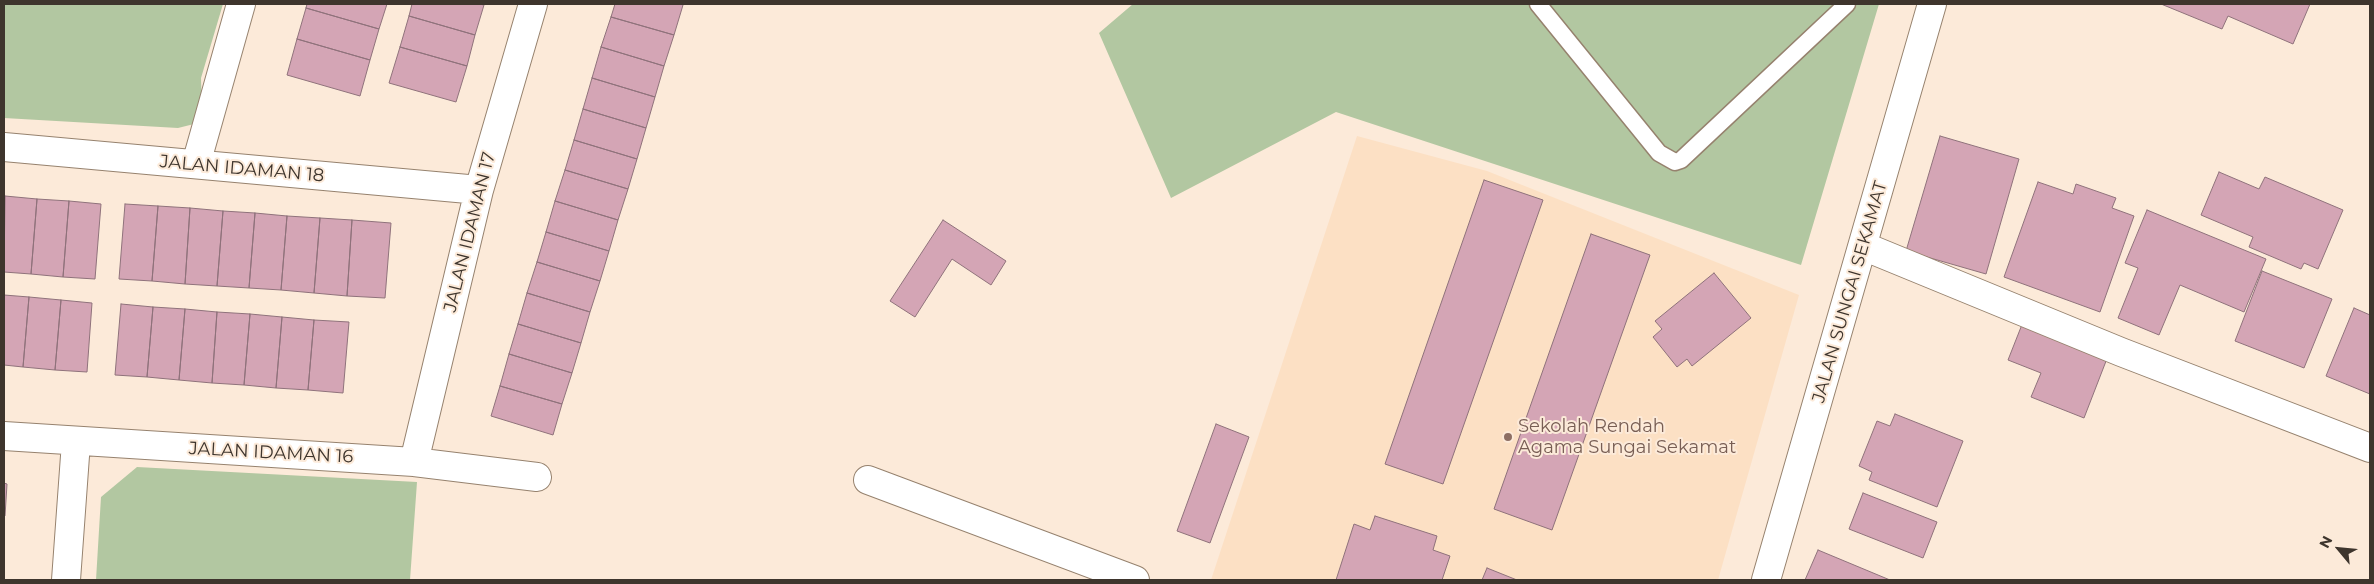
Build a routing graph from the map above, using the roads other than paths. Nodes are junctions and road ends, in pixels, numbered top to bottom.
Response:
1 (241, 4) edge
2 (533, 4) edge
3 (1538, 4) edge
4 (1847, 4) edge
5 (1932, 4) edge
6 (4, 147) edge
7 (196, 164) junction
8 (480, 190) junction
9 (1863, 246) junction
10 (4, 436) edge
11 (76, 442) junction
12 (2370, 448) edge
13 (414, 462) junction
14 (537, 478) dead end
15 (868, 480) dead end
16 (66, 580) edge
17 (1135, 580) edge
18 (1766, 580) edge

1 - 7 street
2 - 8 street, JALAN IDAMAN 17
3 - 4 lane
5 - 9 street, JALAN SUNGAI SEKAMAT
6 - 7 street, JALAN IDAMAN 18
7 - 8 street, JALAN IDAMAN 18
8 - 13 street, JALAN IDAMAN 17
9 - 12 street
9 - 18 street, JALAN SUNGAI SEKAMAT
10 - 11 street, JALAN IDAMAN 16
11 - 13 street, JALAN IDAMAN 16
11 - 16 street
13 - 14 street, JALAN IDAMAN 16
15 - 17 street

